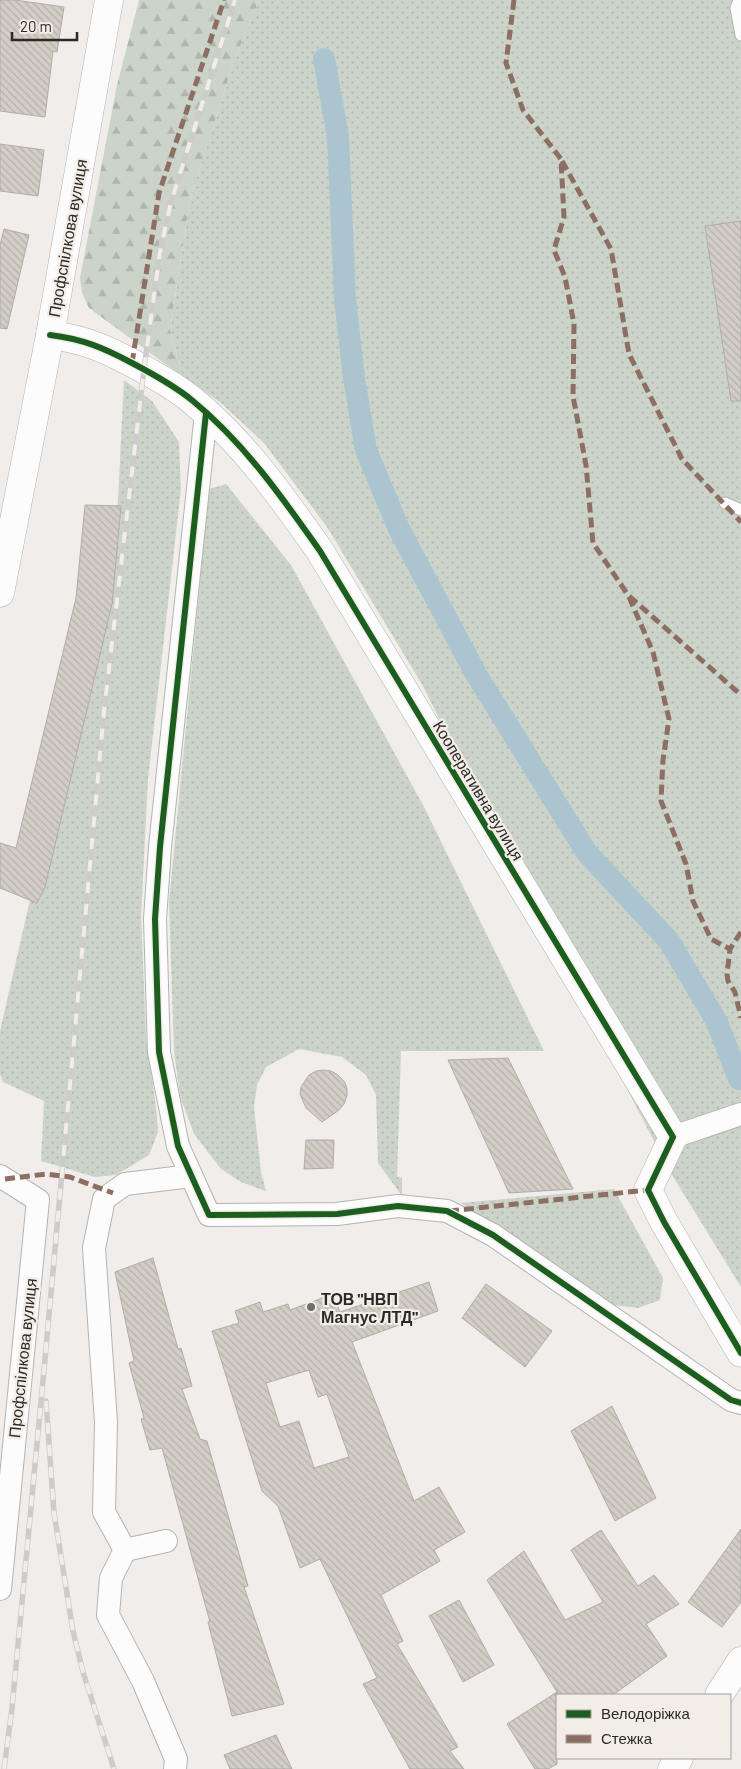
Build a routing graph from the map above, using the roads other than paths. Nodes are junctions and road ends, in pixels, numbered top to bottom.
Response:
1 (109, 0) edge
2 (739, 0) edge
3 (741, 35) edge
4 (50, 335) junction
5 (206, 413) junction
6 (725, 503) dead end
7 (741, 510) edge
8 (4, 556) edge
9 (0, 593) edge
10 (741, 1114) edge
11 (673, 1137) junction
12 (0, 1176) edge
13 (191, 1176) junction
14 (741, 1353) edge
15 (741, 1403) edge
16 (166, 1541) dead end
17 (125, 1550) junction
18 (0, 1589) edge
19 (741, 1661) edge
20 (720, 1694) edge
21 (175, 1769) edge

1 - 4 street, Профспілкова вулиця
2 - 3 lane
4 - 5 street, Кооперативна вулиця
4 - 8 street, Профспілкова вулиця
5 - 11 street, Кооперативна вулиця
5 - 13 street
6 - 7 lane
8 - 9 street, Профспілкова вулиця
10 - 11 street
11 - 14 street
12 - 18 street, Профспілкова вулиця
13 - 15 street
13 - 17 street
16 - 17 street
17 - 21 street
19 - 20 street

